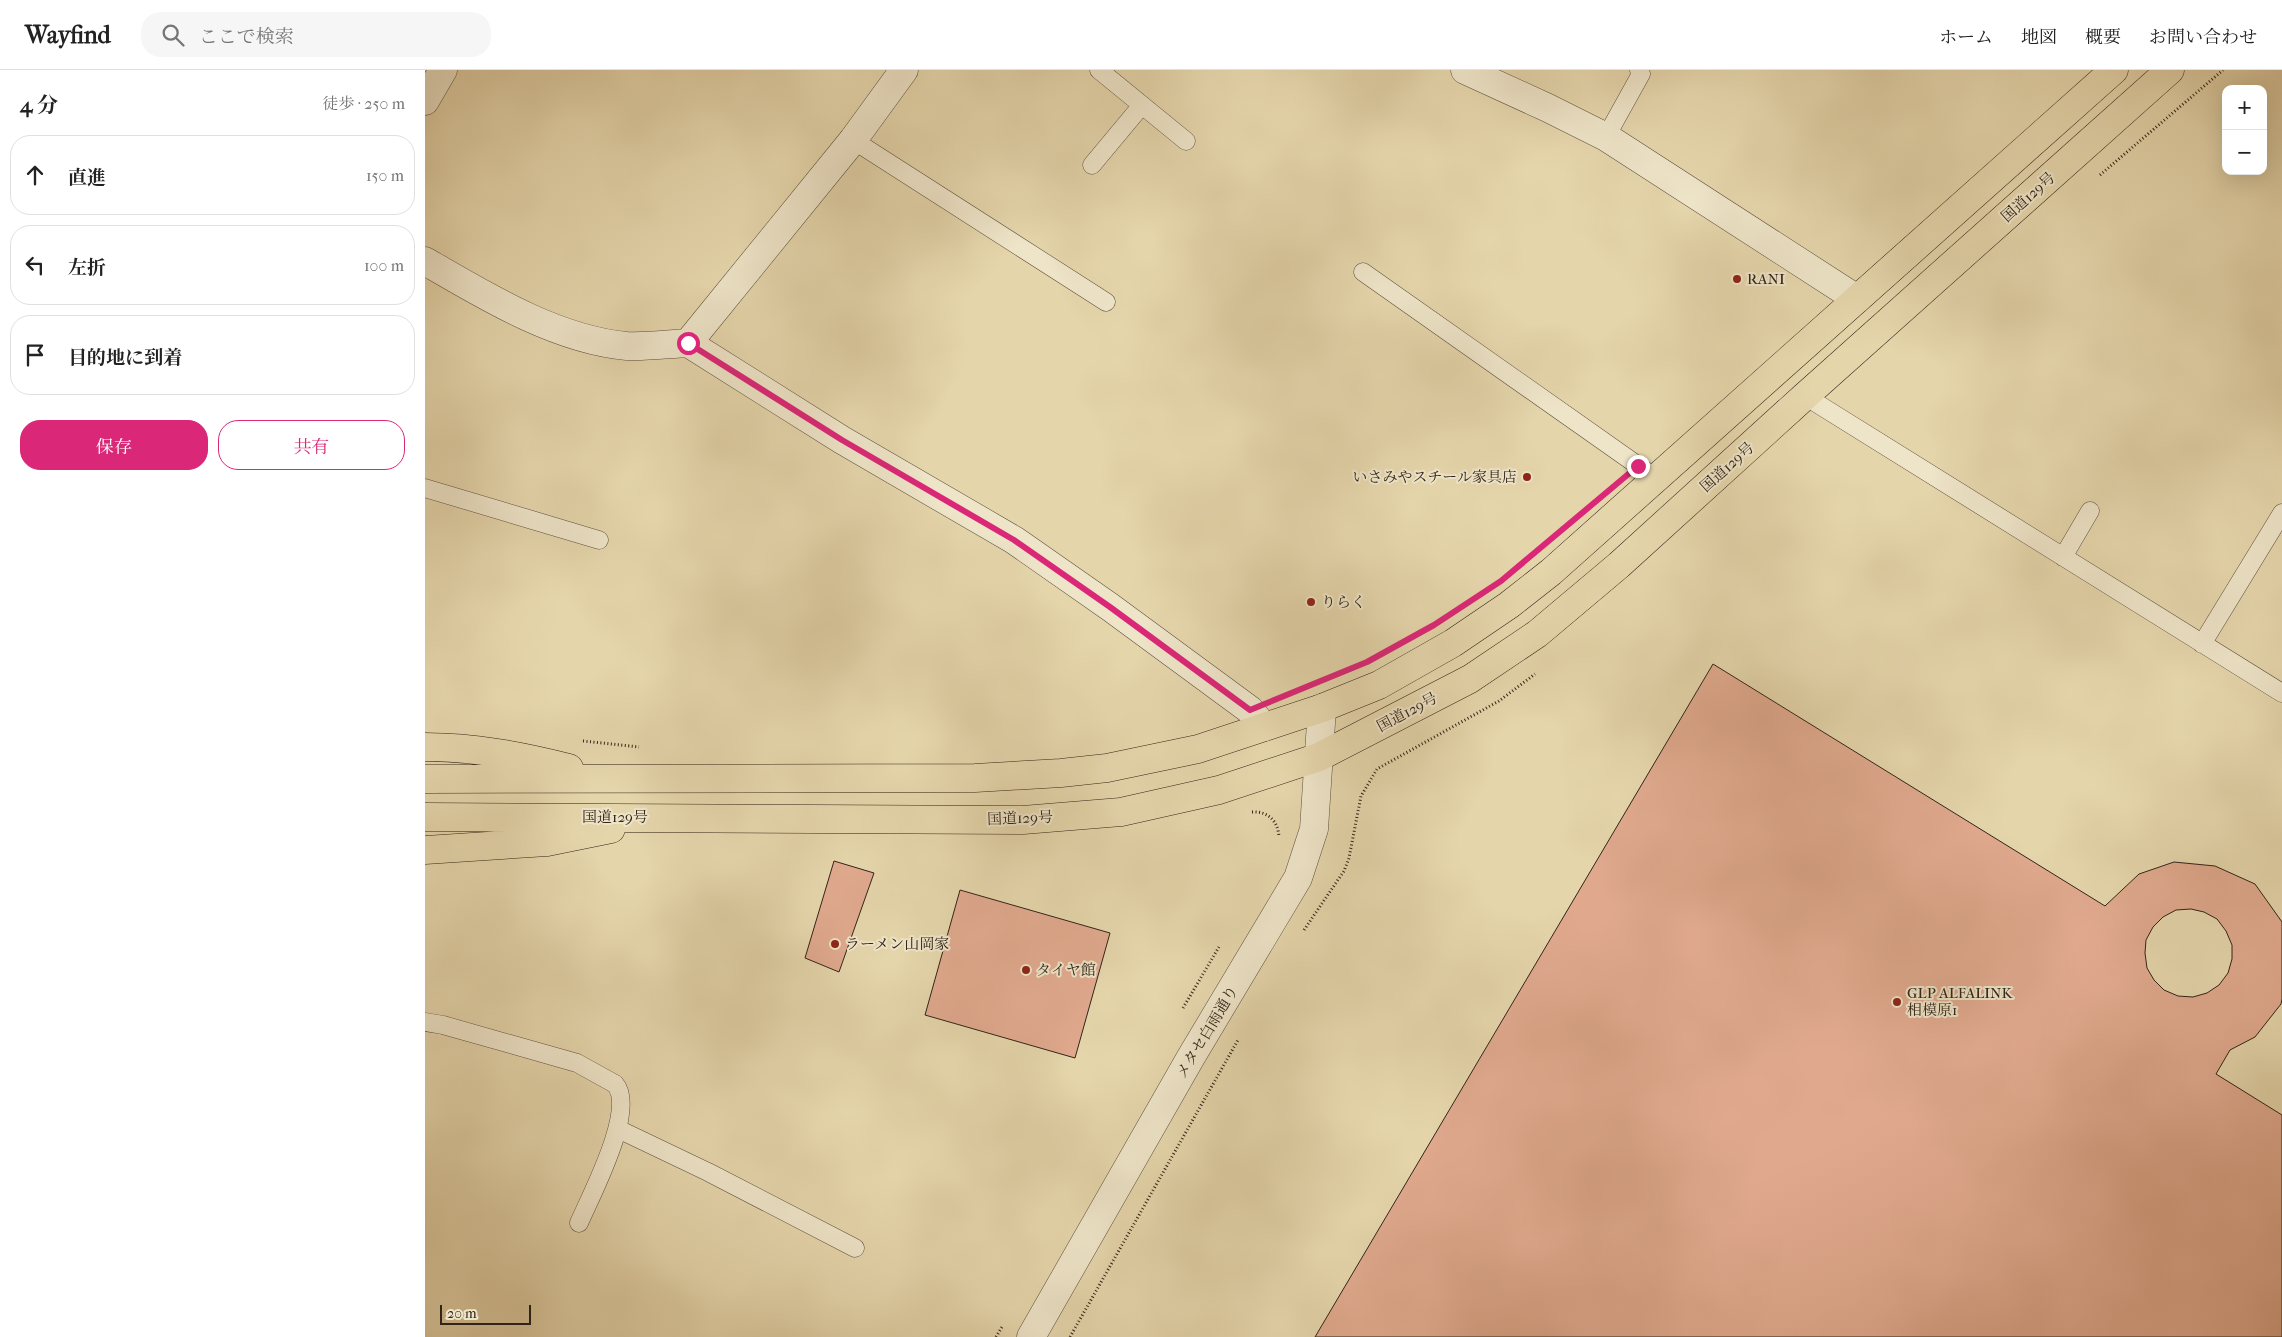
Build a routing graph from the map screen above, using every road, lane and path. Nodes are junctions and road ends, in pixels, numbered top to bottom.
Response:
1 (443, 70) edge
2 (904, 70) edge
3 (1099, 70) edge
4 (1639, 70) edge
5 (2114, 70) edge
6 (2170, 70) edge
7 (1479, 73) edge
8 (425, 101) edge
9 (1142, 105) junction
10 (1606, 137) junction
11 (853, 140) junction
12 (1186, 141) dead end
13 (1092, 165) dead end
14 (425, 261) edge
15 (1363, 272) dead end
16 (1857, 299) junction
17 (1106, 302) dead end
18 (688, 343) junction
19 (1805, 396) junction
20 (1657, 479) junction
21 (425, 488) edge
22 (2090, 511) dead end
23 (2282, 513) edge
24 (599, 540) dead end
25 (2063, 557) junction
26 (2202, 644) junction
27 (2282, 693) edge
28 (1322, 708) junction
29 (1264, 727) junction
30 (581, 741) dead end
31 (425, 747) edge
32 (639, 747) dead end
33 (1413, 750) dead end
34 (1319, 757) junction
35 (610, 778) junction
36 (425, 779) edge
37 (425, 817) edge
38 (668, 817) junction
39 (425, 850) edge
40 (1302, 933) dead end
41 (425, 1022) edge
42 (1239, 1039) dead end
43 (618, 1129) junction
44 (579, 1223) dead end
45 (855, 1248) dead end
46 (1031, 1337) edge
47 (1070, 1337) edge

1 - 8 street
2 - 11 street
3 - 9 lane
4 - 10 lane
5 - 16 highway
6 - 19 highway, 国道129号
7 - 10 street
9 - 12 lane
9 - 13 lane
10 - 16 street
11 - 17 lane
11 - 18 street
14 - 18 street
15 - 20 lane
16 - 20 highway
18 - 29 street
19 - 25 lane
19 - 34 highway, 国道129号
20 - 28 highway
21 - 24 lane
22 - 25 lane
23 - 26 lane
25 - 26 lane
26 - 27 lane
28 - 29 highway
28 - 34 street, メタセ白雨通り
29 - 35 highway
30 - 32 path
31 - 35 highway
33 - 40 path
34 - 38 highway, 国道129号
34 - 46 street, メタセ白雨通り
35 - 36 highway
37 - 38 highway, 国道129号
38 - 39 highway
41 - 43 lane
42 - 47 path
43 - 44 lane
43 - 45 lane

